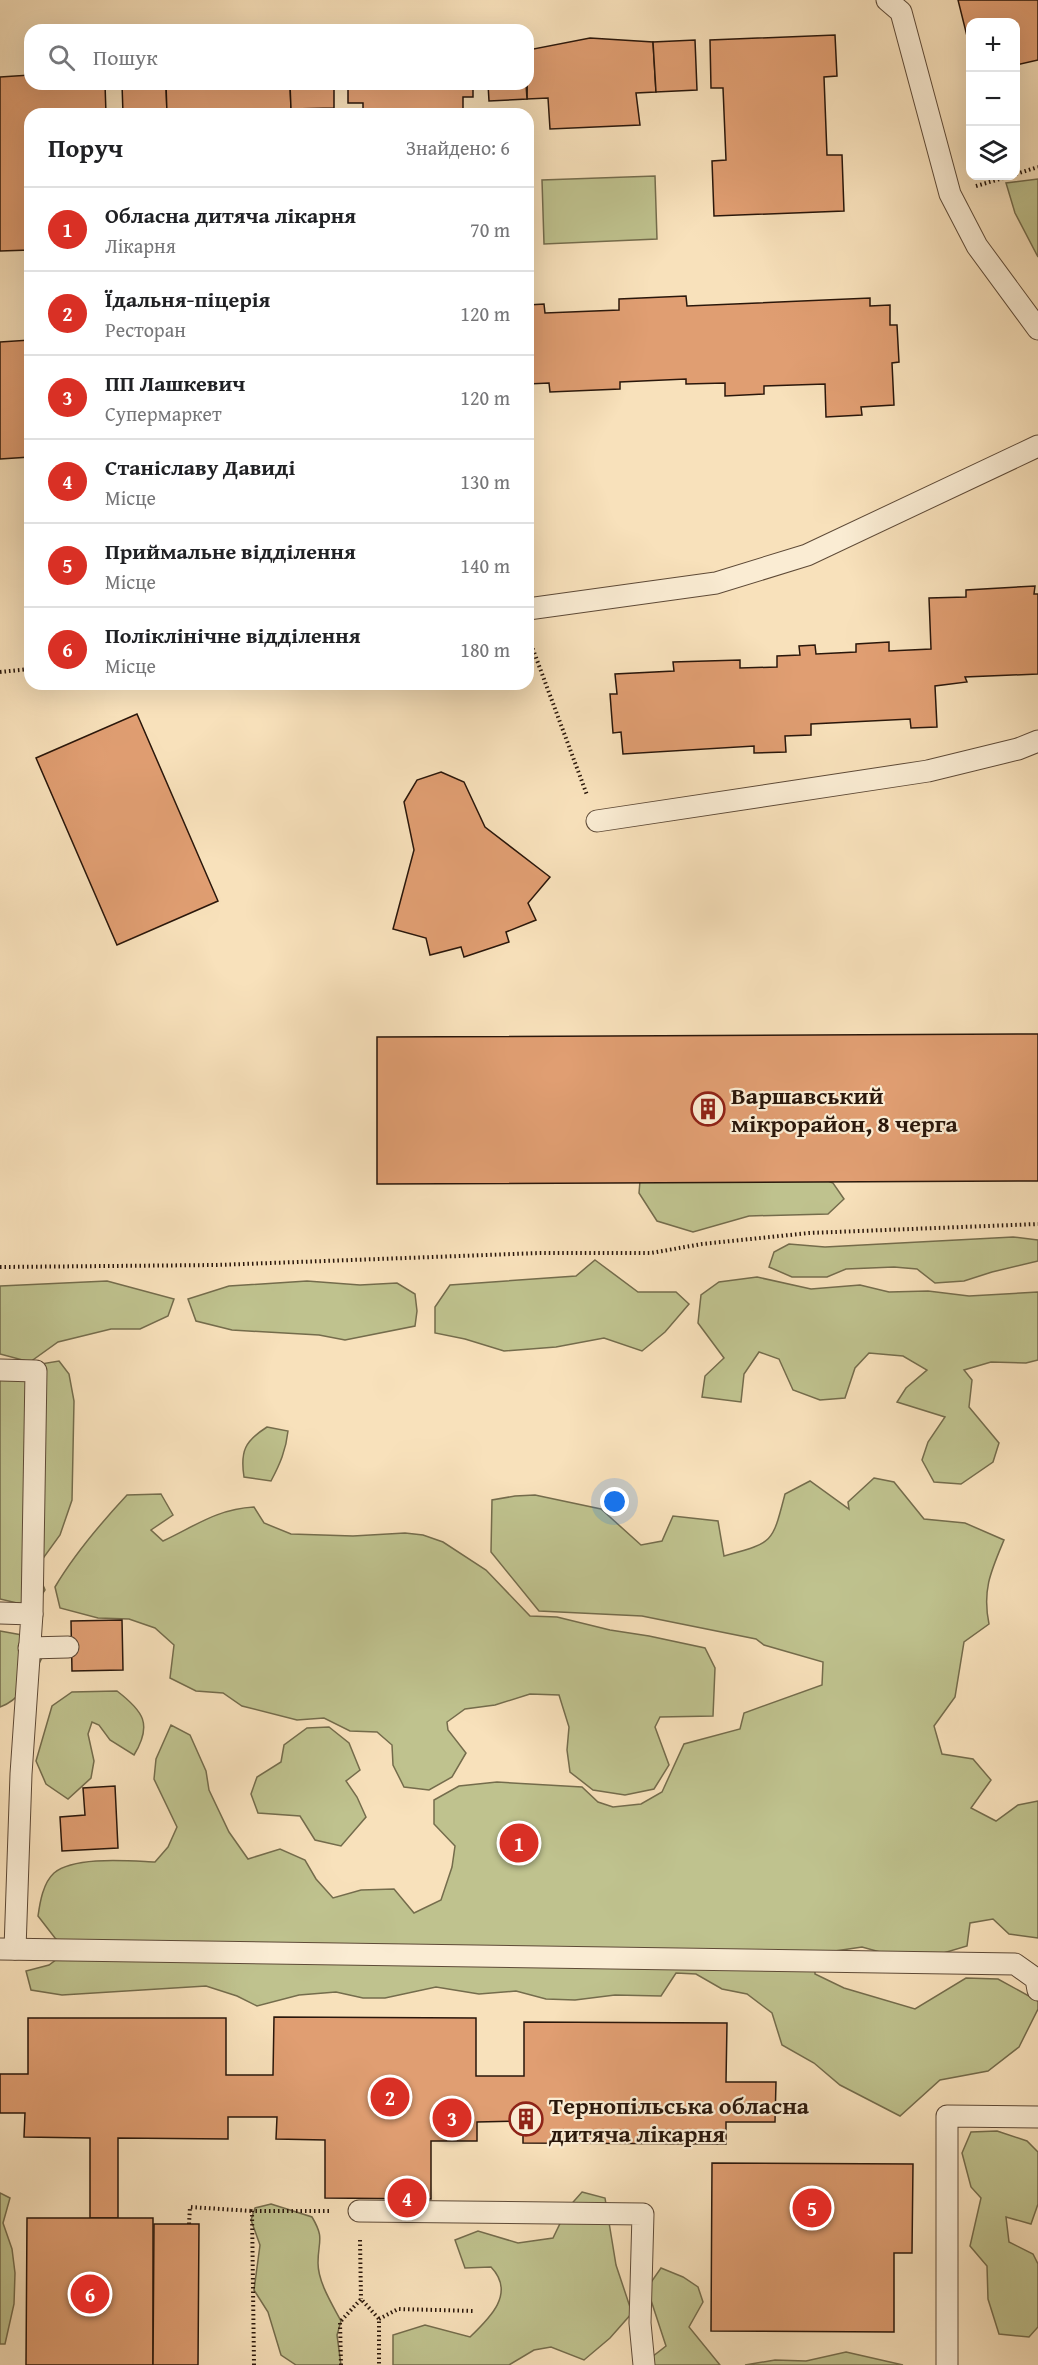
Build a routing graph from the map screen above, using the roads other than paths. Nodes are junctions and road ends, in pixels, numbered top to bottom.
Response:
1 (887, 0) edge
2 (1038, 329) edge
3 (1038, 446) edge
4 (534, 608) edge
5 (1038, 741) edge
6 (597, 821) road end
7 (0, 1370) edge
8 (0, 1613) edge
9 (32, 1614) junction
10 (68, 1647) dead end
11 (29, 1648) junction
12 (8, 1949) edge
13 (1038, 1990) edge
14 (1038, 2117) edge
15 (359, 2211) road end
16 (644, 2365) edge
17 (946, 2365) edge

1 - 2 lane
3 - 4 lane
5 - 6 lane
7 - 9 lane
8 - 9 lane
9 - 11 lane
10 - 11 lane
11 - 12 lane
12 - 13 lane
14 - 17 lane
15 - 16 lane

